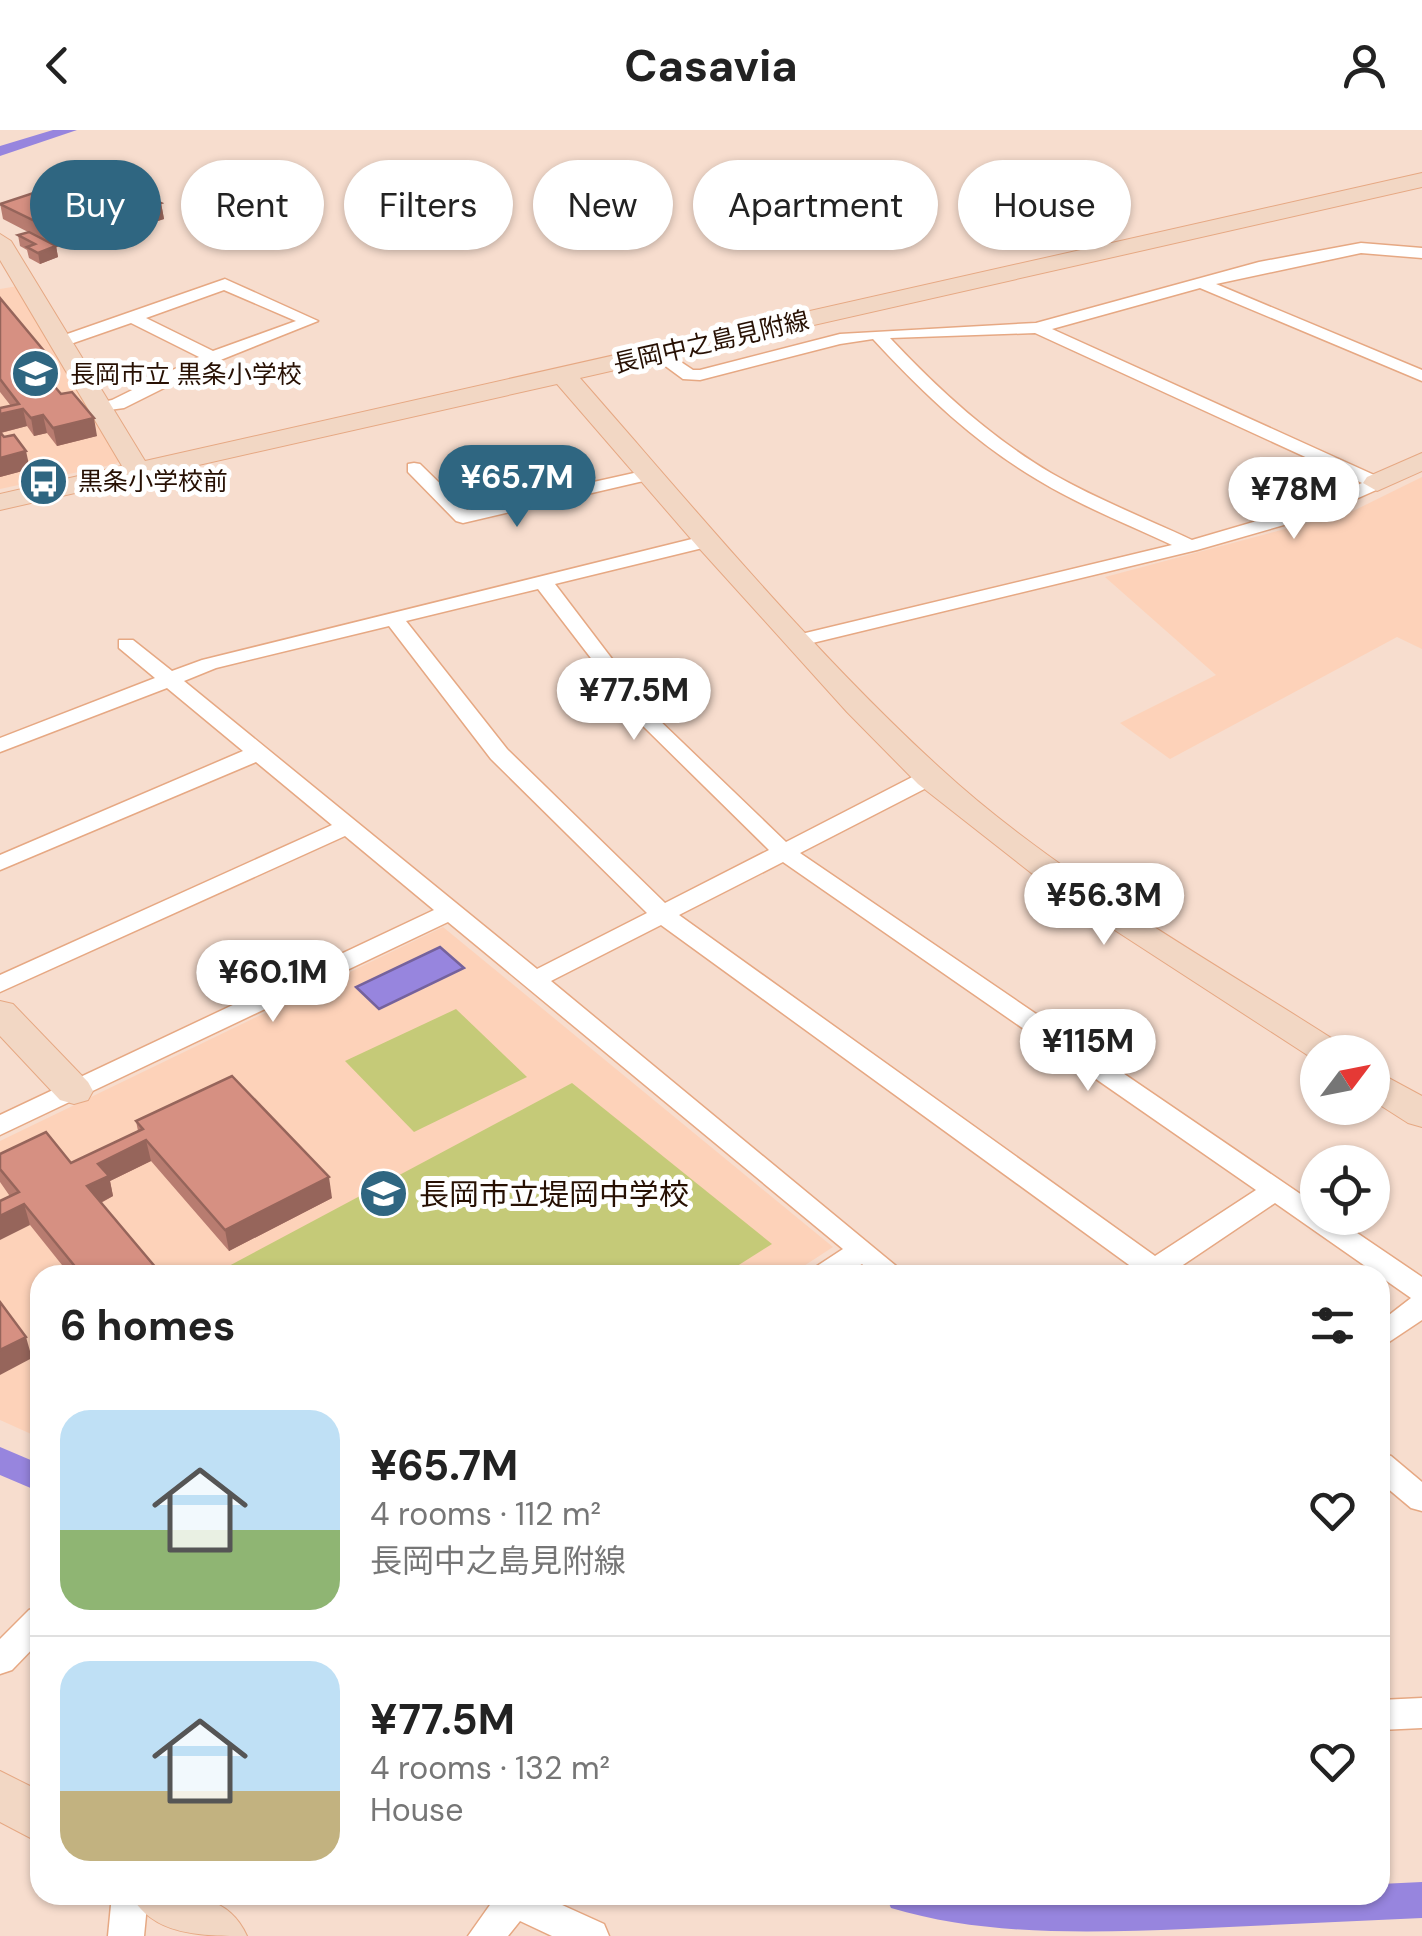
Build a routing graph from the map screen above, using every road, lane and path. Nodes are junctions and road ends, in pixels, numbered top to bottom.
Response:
1 (1422, 180) edge
2 (0, 241) edge
3 (1422, 253) edge
4 (1199, 282) junction
5 (132, 317) junction
6 (810, 318) junction
7 (1037, 328) junction
8 (877, 334) junction
9 (840, 339) junction
10 (58, 342) junction
11 (657, 354) junction
12 (212, 356) junction
13 (564, 376) junction
14 (1422, 376) edge
15 (100, 408) junction
16 (1422, 461) edge
17 (414, 468) dead end
18 (138, 472) junction
19 (652, 474) junction
20 (1378, 482) junction
21 (0, 502) edge
22 (708, 541) junction
23 (1190, 546) junction
24 (544, 583) junction
25 (394, 620) junction
26 (800, 640) junction
27 (126, 644) dead end
28 (170, 680) junction
29 (0, 746) edge
30 (258, 753) junction
31 (930, 776) junction
32 (347, 827) junction
33 (784, 852) junction
34 (0, 863) edge
35 (449, 912) junction
36 (663, 915) junction
37 (534, 980) junction
38 (0, 984) edge
39 (0, 1013) edge
40 (1300, 1035) edge
41 (74, 1091) junction
42 (0, 1126) edge
43 (1276, 1190) junction
44 (863, 1250) junction
45 (840, 1265) edge
46 (881, 1265) edge
47 (1141, 1265) edge
48 (1162, 1265) edge
49 (1383, 1265) edge
50 (1390, 1270) edge
51 (1422, 1292) edge
52 (1422, 1305) edge
53 (1390, 1329) edge
54 (1390, 1473) edge
55 (1422, 1499) edge
56 (30, 1630) edge
57 (0, 1660) edge
58 (0, 1794) edge
59 (30, 1813) edge
60 (129, 1905) edge
61 (173, 1905) edge
62 (511, 1905) edge
63 (531, 1905) edge
64 (126, 1936) edge
65 (220, 1936) edge
66 (486, 1936) edge
67 (591, 1936) edge

1 - 6 street, 長岡中之島見附線
2 - 10 street
3 - 4 street
4 - 7 street
4 - 14 street
5 - 10 street
5 - 12 street
5 - 12 street
6 - 9 street
6 - 11 street, 長岡中之島見附線
7 - 8 street
7 - 20 street
8 - 9 street
8 - 23 street
9 - 11 street
10 - 15 street
11 - 13 street, 長岡中之島見附線
12 - 15 street
13 - 18 street, 長岡中之島見附線
13 - 19 street
15 - 18 street
16 - 20 street
17 - 19 street
18 - 21 street, 長岡中之島見附線
19 - 22 street
20 - 23 street
22 - 24 street
22 - 26 street
23 - 26 street
24 - 25 street
24 - 33 street
25 - 28 street
25 - 36 street
26 - 31 street
27 - 28 street
28 - 29 street
28 - 30 street
30 - 32 street
30 - 34 street
31 - 33 street
31 - 40 street
32 - 35 street
32 - 38 street
33 - 36 street
33 - 43 street
35 - 37 street
35 - 41 street
36 - 37 street
36 - 47 street
37 - 44 street
39 - 41 street
41 - 42 street
43 - 48 street
43 - 49 street
44 - 45 street
44 - 46 street
50 - 51 street
52 - 53 street
54 - 55 street
56 - 57 street
58 - 59 street
60 - 64 street
61 - 65 street
62 - 66 street
63 - 67 street

